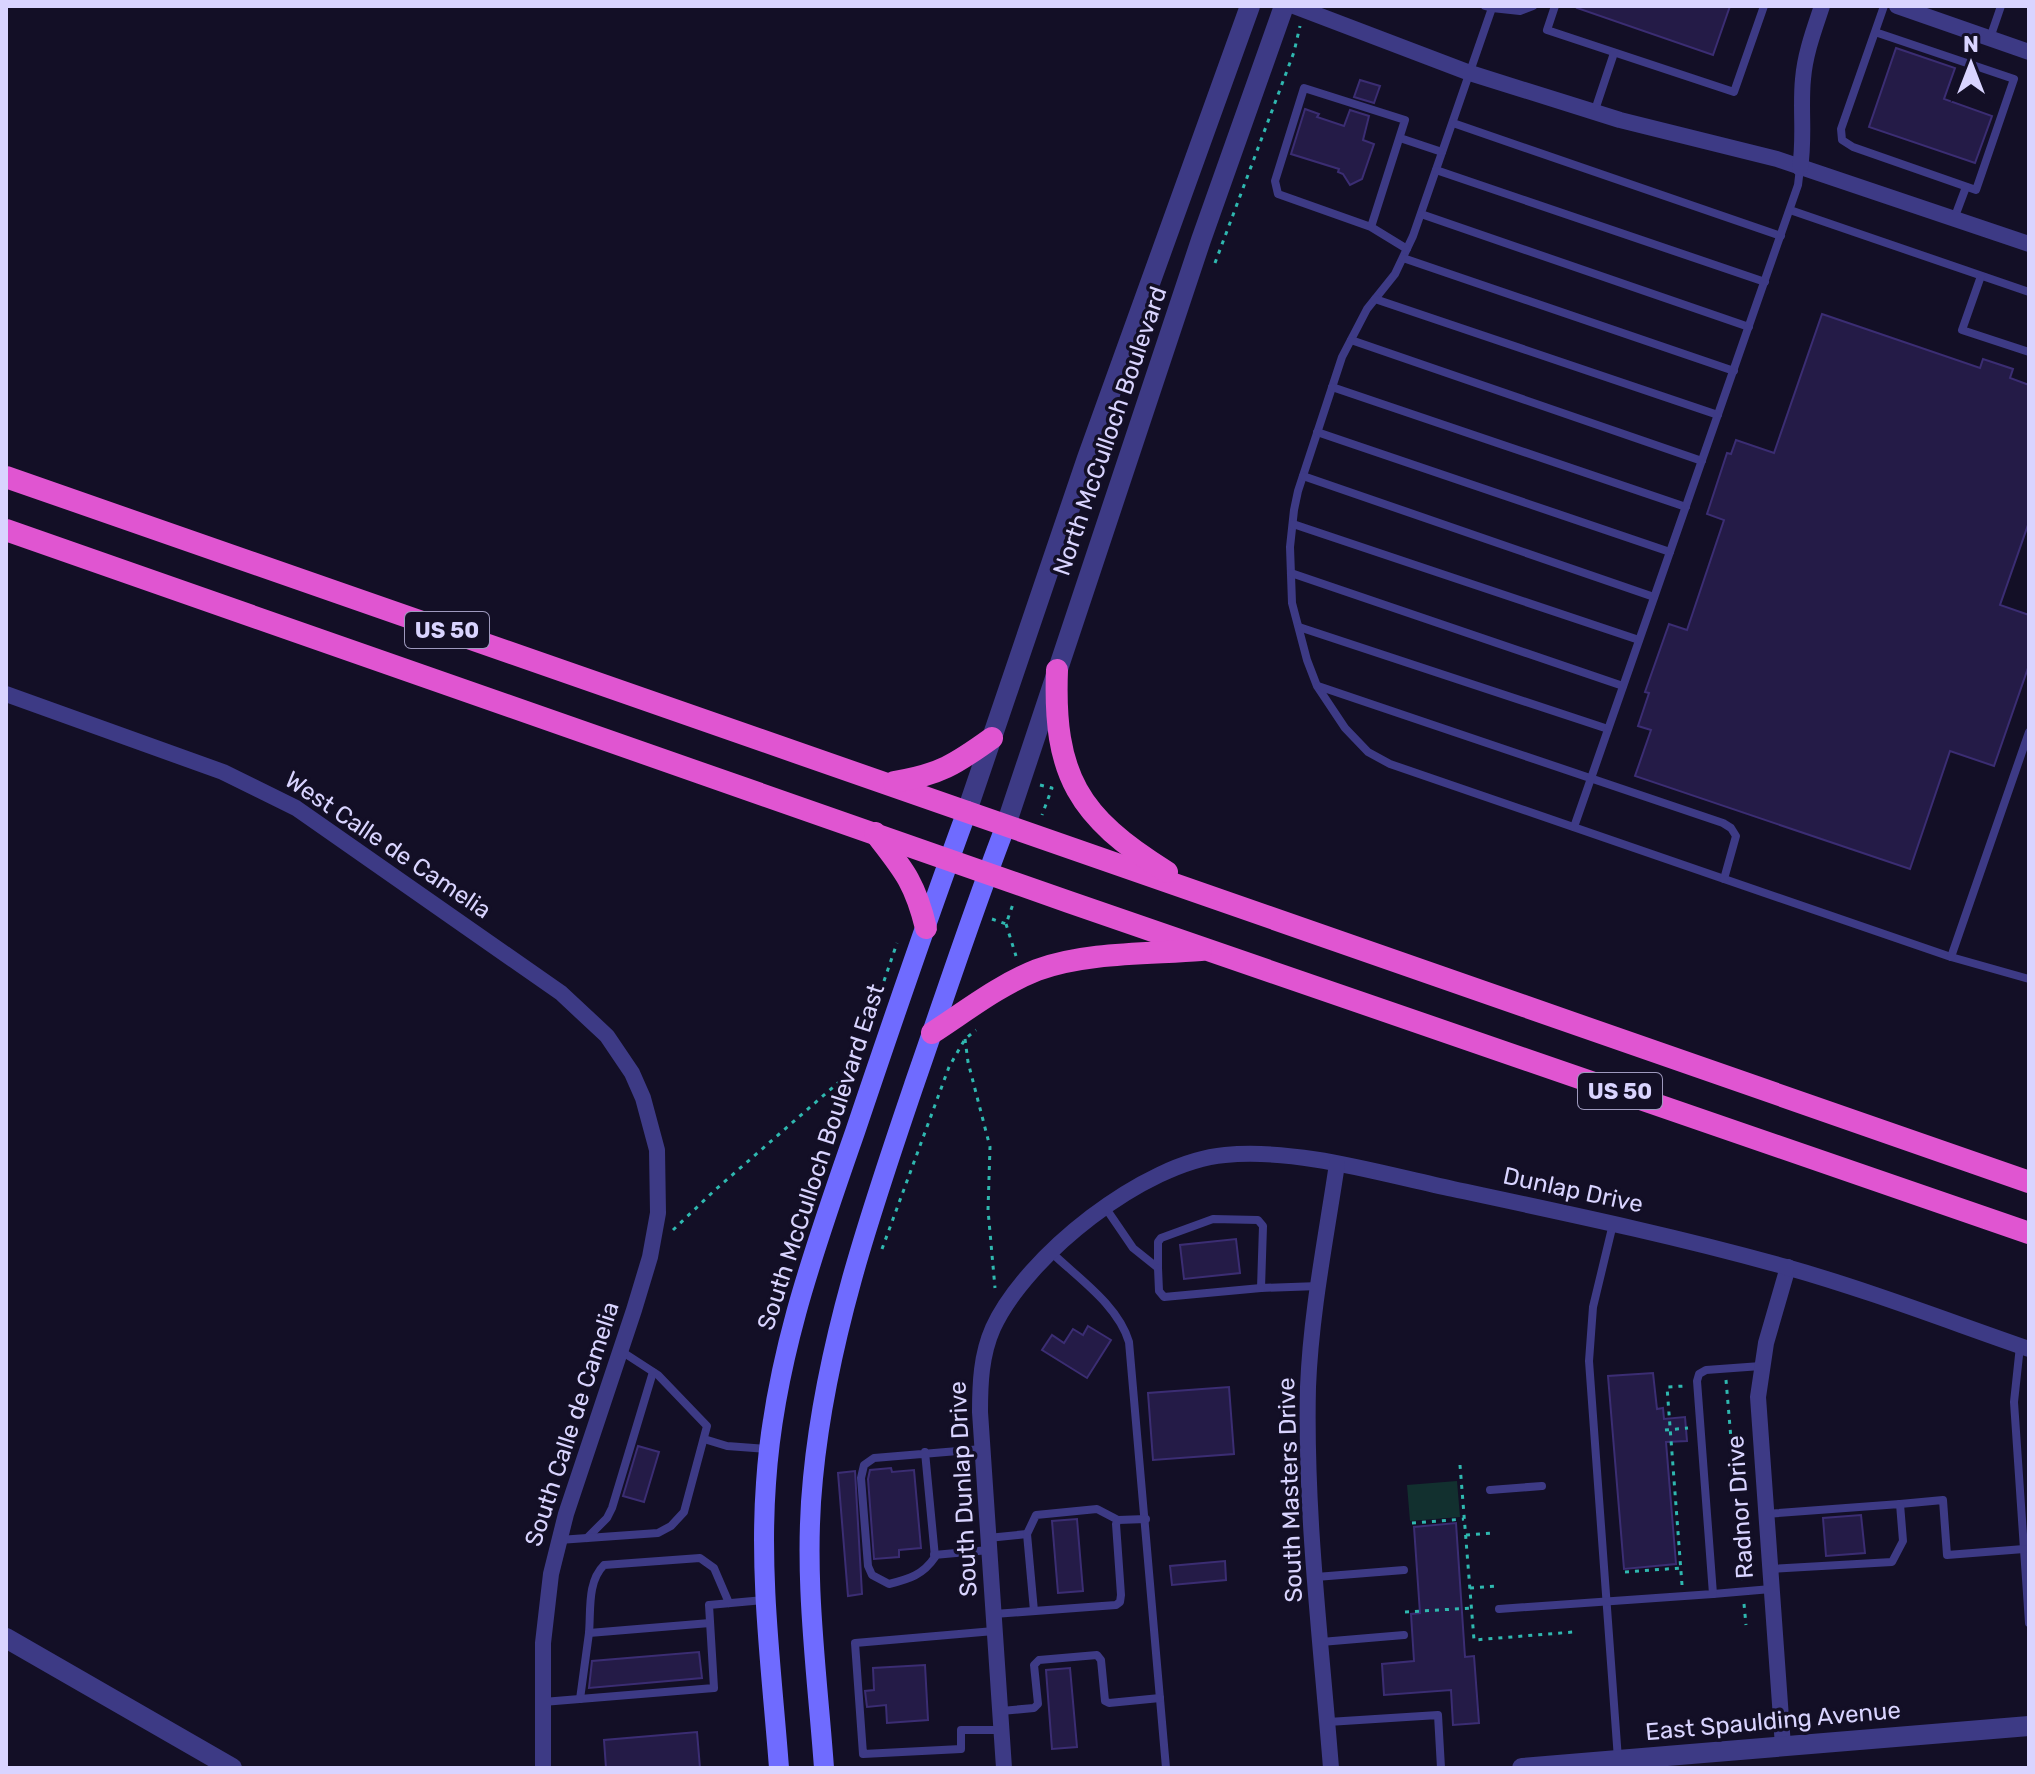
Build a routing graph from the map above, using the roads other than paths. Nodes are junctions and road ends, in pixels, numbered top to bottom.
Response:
1 (1250, 6) edge
2 (1533, 6) edge
3 (1555, 6) edge
4 (1764, 6) edge
5 (1822, 6) edge
6 (1884, 6) edge
7 (1897, 6) edge
8 (2001, 6) edge
9 (1294, 7) edge
10 (1489, 7) edge
11 (1875, 32) junction
12 (1990, 38) junction
13 (2029, 52) edge
14 (1614, 53) junction
15 (1470, 73) junction
16 (1594, 113) junction
17 (1453, 123) junction
18 (1400, 138) junction
19 (1442, 152) junction
20 (1800, 168) junction
21 (1436, 170) junction
22 (1966, 187) junction
23 (1790, 210) junction
24 (1421, 214) junction
25 (1954, 219) junction
26 (1371, 227) junction
27 (1781, 236) junction
28 (2029, 244) edge
29 (1405, 253) junction
30 (1981, 276) junction
31 (1765, 282) junction
32 (2029, 292) edge
33 (1375, 299) junction
34 (1749, 327) junction
35 (1351, 340) junction
36 (2029, 352) edge
37 (1734, 371) junction
38 (1332, 387) junction
39 (1718, 415) junction
40 (1317, 432) junction
41 (1702, 461) junction
42 (1303, 476) junction
43 (6, 477) edge
44 (1686, 507) junction
45 (1293, 524) junction
46 (6, 530) edge
47 (1670, 552) junction
48 (1291, 573) junction
49 (1654, 597) junction
50 (1299, 627) junction
51 (1639, 640) junction
52 (1057, 670) junction
53 (1317, 686) junction
54 (1623, 686) junction
55 (6, 694) edge
56 (1608, 729) junction
57 (2029, 732) edge
58 (992, 738) junction
59 (1591, 777) junction
60 (889, 783) junction
61 (967, 811) junction
62 (1006, 825) junction
63 (1574, 827) junction
64 (874, 832) junction
65 (949, 859) junction
66 (987, 873) junction
67 (1724, 879) junction
68 (1198, 891) junction
69 (926, 928) junction
70 (1210, 950) junction
71 (1951, 957) junction
72 (2029, 979) edge
73 (932, 1033) junction
74 (643, 1098) joint
75 (1337, 1164) junction
76 (2029, 1182) edge
77 (1105, 1207) junction
78 (1613, 1223) junction
79 (2029, 1233) edge
80 (1052, 1253) junction
81 (1788, 1267) junction
82 (1158, 1268) junction
83 (1319, 1286) junction
84 (1261, 1288) junction
85 (2024, 1347) edge
86 (621, 1351) junction
87 (1761, 1366) junction
88 (653, 1372) junction
89 (704, 1439) junction
90 (769, 1449) junction
91 (982, 1449) junction
92 (925, 1452) junction
93 (1542, 1486) dead end
94 (1490, 1490) dead end
95 (1900, 1504) junction
96 (1765, 1514) junction
97 (1146, 1519) junction
98 (1118, 1520) junction
99 (1027, 1534) junction
100 (587, 1538) junction
101 (559, 1540) junction
102 (988, 1544) junction
103 (2024, 1549) junction
104 (934, 1555) junction
105 (1769, 1569) junction
106 (1404, 1570) dead end
107 (1316, 1577) junction
108 (1771, 1589) junction
109 (1713, 1594) junction
110 (767, 1600) junction
111 (1606, 1602) junction
112 (729, 1603) junction
113 (1499, 1609) dead end
114 (1034, 1611) junction
115 (993, 1614) junction
116 (710, 1623) junction
117 (2029, 1623) edge
118 (994, 1631) junction
119 (589, 1633) junction
120 (1404, 1635) dead end
121 (6, 1638) edge
122 (1321, 1642) junction
123 (1160, 1698) junction
124 (580, 1699) junction
125 (542, 1702) junction
126 (1000, 1711) junction
127 (1327, 1723) junction
128 (2029, 1726) edge
129 (1001, 1730) junction
130 (1783, 1746) junction
131 (1618, 1760) junction
132 (232, 1768) edge
133 (543, 1768) edge
134 (779, 1768) edge
135 (824, 1768) edge
136 (1004, 1768) edge
137 (1166, 1768) edge
138 (1331, 1768) edge
139 (1441, 1768) edge
140 (1522, 1768) edge

1 - 58 street, North McCulloch Boulevard
2 - 10 lane
3 - 14 lane
4 - 14 lane
5 - 20 street
6 - 11 lane
7 - 12 street
8 - 12 lane
9 - 15 street
9 - 52 street, North McCulloch Boulevard
10 - 15 lane
11 - 22 lane
11 - 22 lane
12 - 13 street
14 - 16 lane
15 - 16 street
15 - 17 lane
16 - 20 street
17 - 19 lane
17 - 27 lane
18 - 19 lane
18 - 26 lane
18 - 26 lane
19 - 21 lane
20 - 23 lane
20 - 25 street
21 - 24 lane
21 - 31 lane
22 - 25 lane
23 - 27 lane
23 - 30 lane
24 - 29 lane
24 - 34 lane
25 - 28 street
26 - 29 lane
27 - 31 lane
29 - 33 lane
29 - 37 lane
30 - 32 lane
30 - 36 lane
31 - 34 lane
33 - 35 lane
33 - 39 lane
34 - 37 lane
35 - 38 lane
35 - 41 lane
37 - 39 lane
38 - 40 lane
38 - 44 lane
39 - 41 lane
40 - 42 lane
40 - 47 lane
41 - 44 lane
42 - 45 lane
42 - 49 lane
43 - 60 highway, US 50
44 - 47 lane
45 - 48 lane
45 - 51 lane
46 - 64 highway, US 50
47 - 49 lane
48 - 50 lane
48 - 54 lane
49 - 51 lane
50 - 53 lane
50 - 56 lane
51 - 54 lane
52 - 62 street, North McCulloch Boulevard
52 - 68 highway
53 - 59 lane
53 - 63 lane
54 - 56 lane
55 - 74 street, West Calle de Camelia
56 - 59 lane
57 - 71 lane
58 - 60 highway
58 - 61 street, North McCulloch Boulevard
59 - 63 lane
59 - 67 lane
60 - 61 highway, US 50
61 - 62 highway, US 50
61 - 65 main road, South McCulloch Boulevard East
62 - 66 main road, North McCulloch Boulevard
62 - 68 highway, US 50
63 - 67 lane
64 - 65 highway, US 50
64 - 69 highway
65 - 66 highway, US 50
65 - 69 main road, South McCulloch Boulevard East
66 - 70 highway, US 50
66 - 73 main road
67 - 71 lane
68 - 76 highway, US 50
69 - 90 main road, South McCulloch Boulevard East
70 - 73 highway
70 - 79 highway, US 50
71 - 72 lane
73 - 135 main road
74 - 86 street, South Calle de Camelia
75 - 77 street, Dunlap Drive
75 - 78 street, Dunlap Drive
75 - 83 street, South Masters Drive
77 - 80 street, South Dunlap Drive
77 - 82 lane
78 - 81 street, Dunlap Drive
78 - 111 lane
80 - 91 street, South Dunlap Drive
80 - 97 lane
81 - 85 street, Dunlap Drive
81 - 87 street, Radnor Drive
82 - 84 lane
82 - 84 lane
83 - 84 lane
83 - 107 street, South Masters Drive
85 - 103 lane
86 - 88 lane
86 - 101 street, South Calle de Camelia
87 - 96 street, Radnor Drive
87 - 109 lane
88 - 89 lane
88 - 100 lane
89 - 90 lane
89 - 100 lane
90 - 110 main road, South McCulloch Boulevard East
91 - 92 lane
91 - 102 street, South Dunlap Drive
92 - 104 lane
92 - 104 lane
93 - 94 lane
95 - 96 lane
95 - 103 lane
95 - 105 lane
96 - 105 street, Radnor Drive
97 - 98 lane
97 - 123 lane
98 - 99 lane
98 - 114 lane
99 - 102 lane
99 - 114 lane
100 - 101 lane
101 - 125 street, South Calle de Camelia
102 - 104 lane
102 - 115 street, South Dunlap Drive
103 - 117 lane
105 - 108 street, Radnor Drive
106 - 107 lane
107 - 122 street, South Masters Drive
108 - 109 lane
108 - 130 street, Radnor Drive
109 - 111 lane
110 - 112 lane
110 - 134 main road, South McCulloch Boulevard East
111 - 113 lane
111 - 131 lane
112 - 116 lane
112 - 119 lane
114 - 115 lane
115 - 118 street, South Dunlap Drive
116 - 119 lane
116 - 124 lane
118 - 126 street, South Dunlap Drive
118 - 129 lane
119 - 124 lane
120 - 122 lane
121 - 132 street
122 - 127 street, South Masters Drive
123 - 126 lane
123 - 137 lane
124 - 125 lane
125 - 133 street, South Calle de Camelia
126 - 129 street, South Dunlap Drive
127 - 138 street, South Masters Drive
127 - 139 lane
128 - 130 street, East Spaulding Avenue
129 - 136 street, South Dunlap Drive
130 - 131 street, East Spaulding Avenue
131 - 140 street, East Spaulding Avenue

